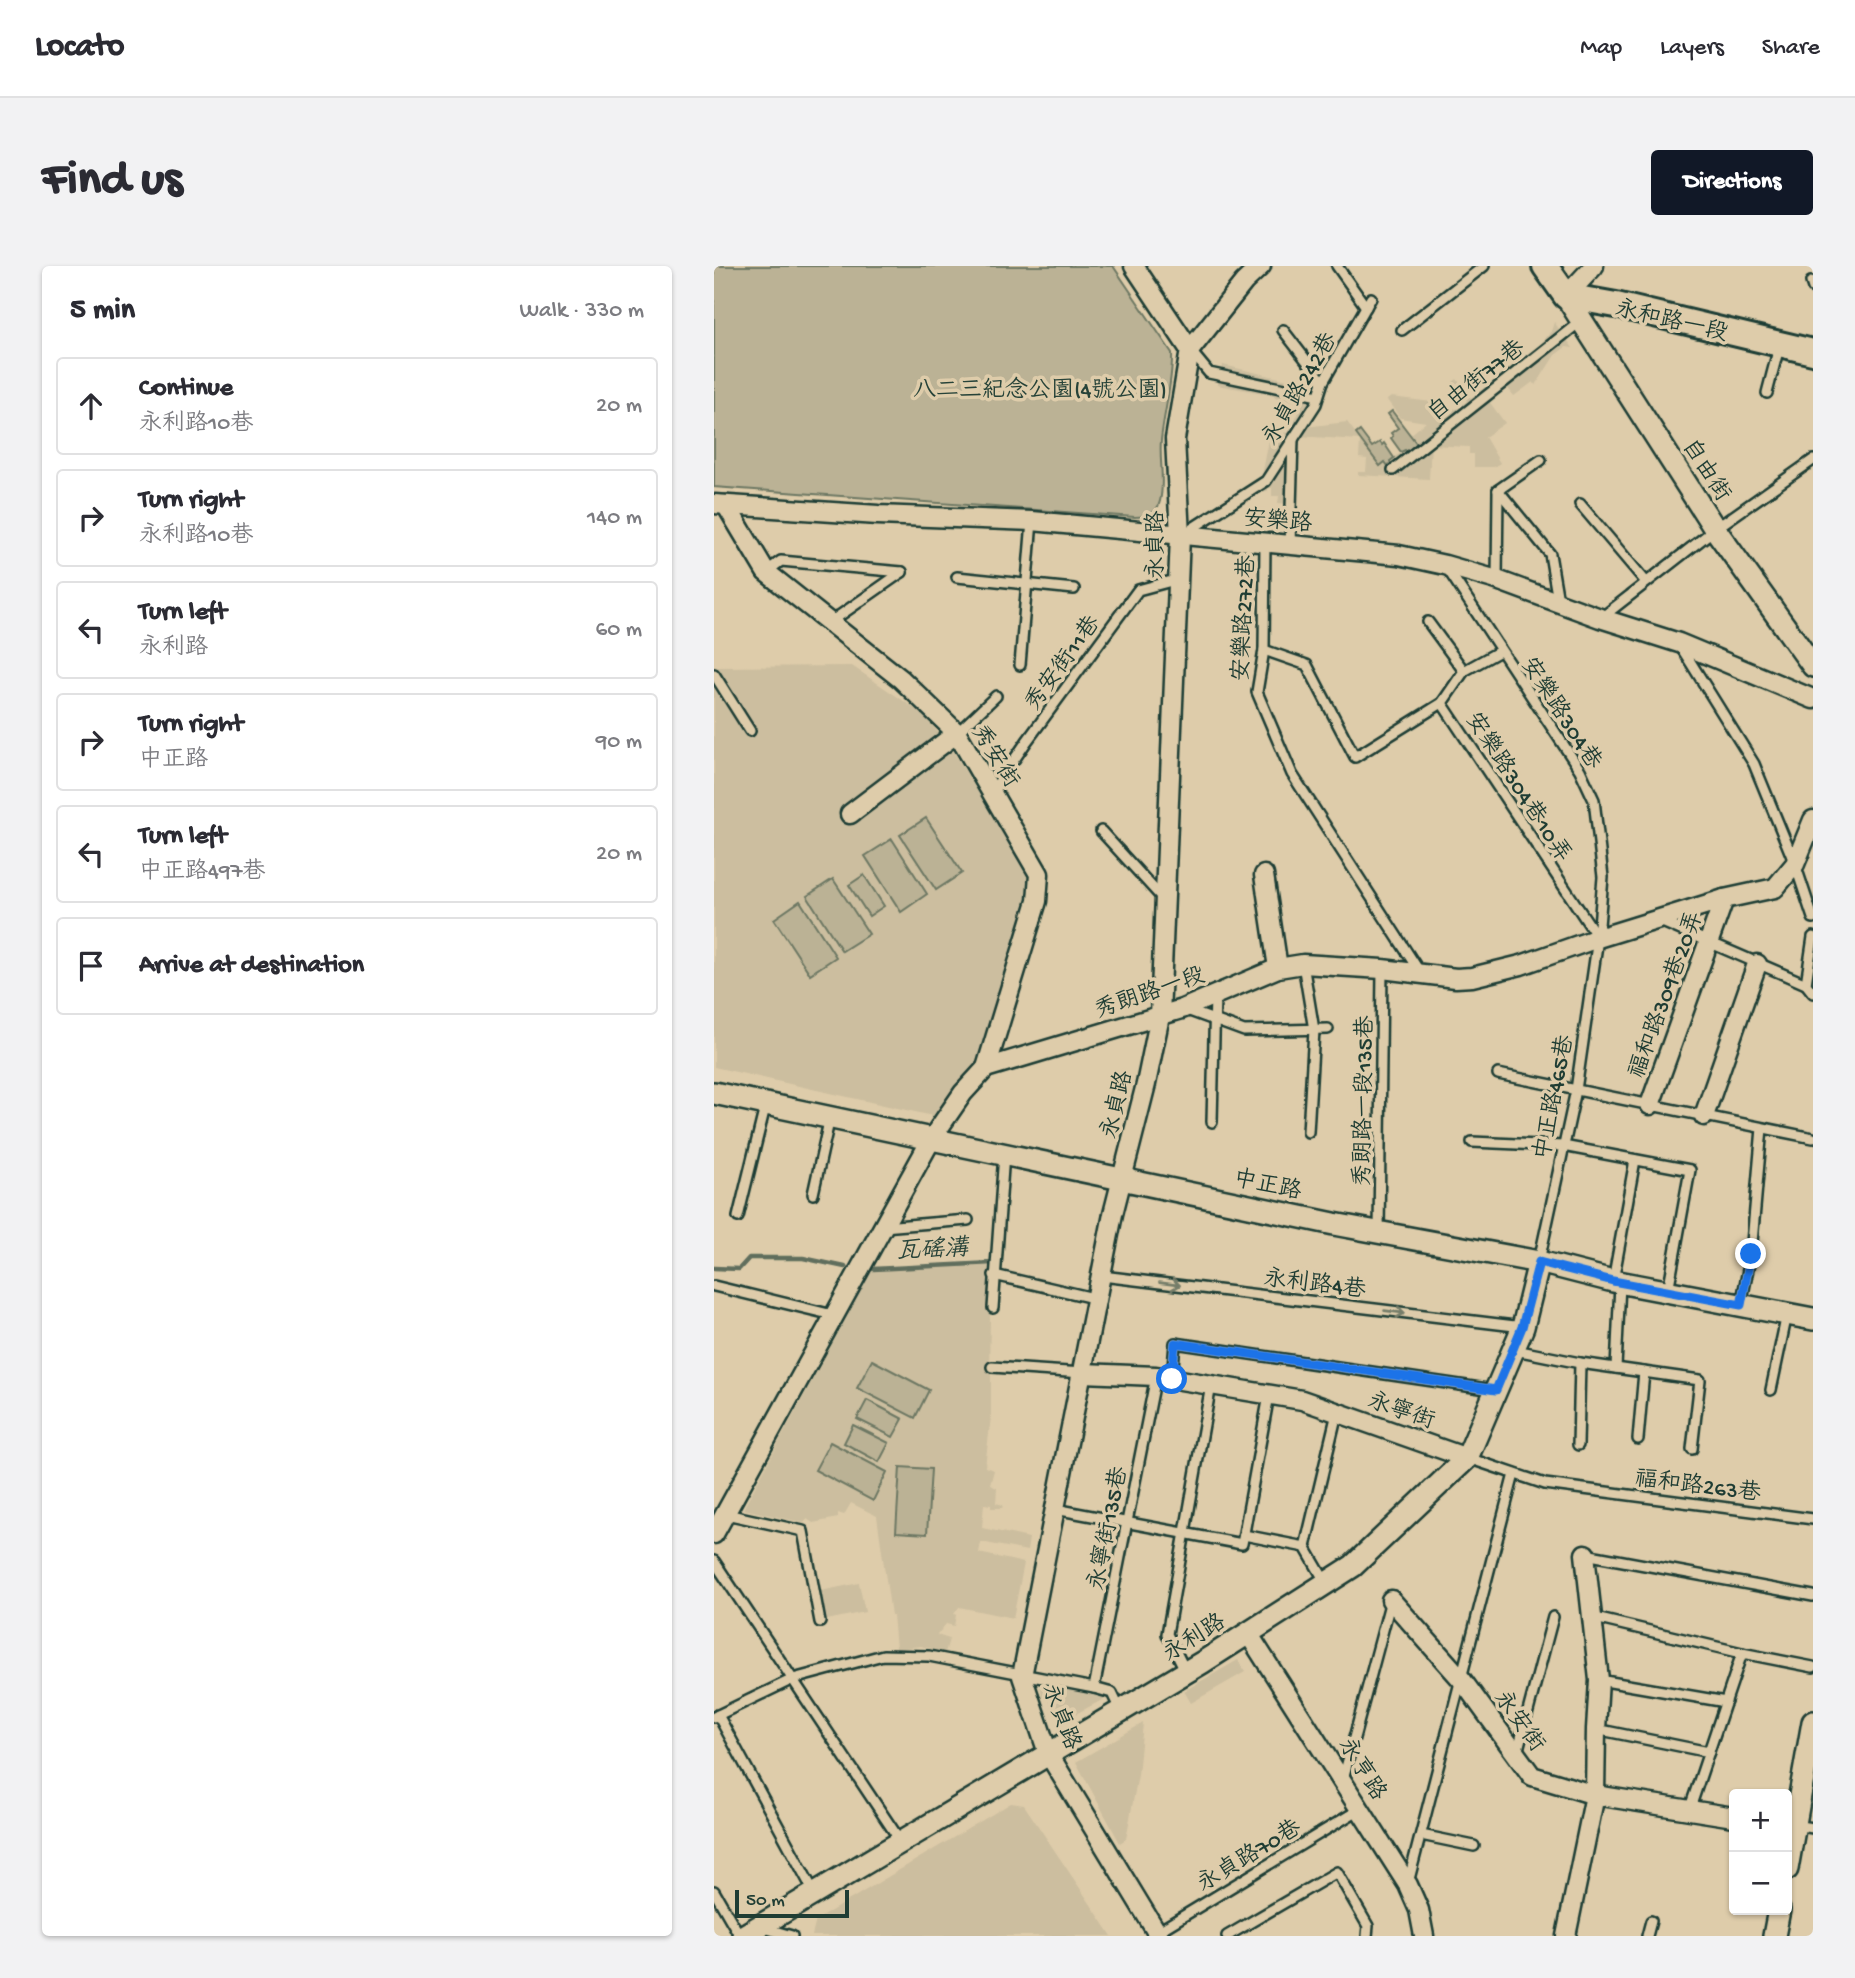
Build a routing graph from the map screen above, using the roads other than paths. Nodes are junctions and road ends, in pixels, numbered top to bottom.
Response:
1 (1134, 266) edge
2 (1261, 266) edge
3 (1337, 266) edge
4 (1484, 266) edge
5 (1545, 266) edge
6 (1594, 266) edge
7 (1566, 296) junction
8 (1582, 320) junction
9 (1283, 330) dead end
10 (1402, 330) dead end
11 (1780, 345) junction
12 (1190, 350) junction
13 (1813, 352) edge
14 (1323, 382) junction
15 (1767, 393) dead end
16 (1318, 396) junction
17 (1293, 437) junction
18 (1541, 460) dead end
19 (1813, 460) edge
20 (1394, 470) dead end
21 (1498, 490) junction
22 (1580, 503) dead end
23 (720, 505) edge
24 (1032, 521) junction
25 (1715, 529) junction
26 (1180, 536) junction
27 (1265, 542) junction
28 (1290, 544) junction
29 (1445, 565) junction
30 (766, 572) junction
31 (957, 578) dead end
32 (1179, 579) junction
33 (1497, 580) junction
34 (1646, 582) junction
35 (1027, 584) junction
36 (1074, 589) dead end
37 (1558, 601) junction
38 (1600, 618) junction
39 (1428, 622) dead end
40 (830, 623) junction
41 (1679, 643) junction
42 (1264, 650) junction
43 (1500, 652) junction
44 (1020, 665) dead end
45 (1813, 666) edge
46 (1464, 671) junction
47 (714, 674) edge
48 (996, 696) dead end
49 (1813, 699) edge
50 (1442, 703) junction
51 (750, 731) dead end
52 (957, 733) junction
53 (992, 792) junction
54 (850, 814) dead end
55 (1813, 820) edge
56 (1101, 831) dead end
57 (1795, 863) junction
58 (1265, 875) dead end
59 (1724, 899) junction
60 (1164, 901) junction
61 (1813, 918) edge
62 (1659, 920) junction
63 (1813, 937) edge
64 (1598, 938) junction
65 (1709, 942) junction
66 (1303, 964) junction
67 (1757, 964) junction
68 (1278, 968) junction
69 (1382, 969) junction
70 (1419, 973) junction
71 (1806, 984) junction
72 (1813, 993) edge
73 (1215, 995) junction
74 (1182, 1009) junction
75 (1160, 1016) junction
76 (1215, 1020) junction
77 (1328, 1029) dead end
78 (1314, 1030) junction
79 (986, 1068) junction
80 (1498, 1074) dead end
81 (1576, 1090) junction
82 (714, 1093) edge
83 (766, 1103) junction
84 (1650, 1105) junction
85 (1704, 1116) junction
86 (830, 1117) junction
87 (1212, 1122) dead end
88 (1762, 1128) junction
89 (1308, 1132) dead end
90 (932, 1138) junction
91 (1813, 1138) edge
92 (1472, 1142) dead end
93 (1563, 1146) junction
94 (1004, 1154) junction
95 (1635, 1160) junction
96 (1122, 1178) junction
97 (813, 1194) dead end
98 (738, 1217) dead end
99 (968, 1220) dead end
100 (883, 1227) junction
101 (1379, 1233) junction
102 (1539, 1262) junction
103 (994, 1275) junction
104 (1102, 1276) junction
105 (1616, 1281) junction
106 (714, 1286) edge
107 (1668, 1291) junction
108 (1098, 1298) junction
109 (1741, 1305) junction
110 (993, 1308) dead end
111 (1787, 1314) junction
112 (833, 1315) junction
113 (1812, 1315) edge
114 (1522, 1327) junction
115 (1513, 1350) junction
116 (1580, 1363) junction
117 (992, 1367) dead end
118 (1616, 1368) junction
119 (1644, 1372) junction
120 (1083, 1373) junction
121 (1164, 1377) junction
122 (1212, 1385) junction
123 (1496, 1390) junction
124 (1771, 1390) dead end
125 (1269, 1395) junction
126 (1337, 1413) junction
127 (1639, 1439) dead end
128 (1578, 1445) dead end
129 (1692, 1449) dead end
130 (1467, 1458) junction
131 (1514, 1474) junction
132 (1577, 1488) joint
133 (1055, 1510) junction
134 (726, 1514) junction
135 (1813, 1519) edge
136 (1127, 1523) junction
137 (714, 1534) edge
138 (1184, 1534) junction
139 (1244, 1535) junction
140 (1305, 1547) junction
141 (1585, 1554) joint
142 (714, 1561) edge
143 (1326, 1583) junction
144 (1813, 1597) edge
145 (1391, 1600) joint
146 (1553, 1617) dead end
147 (1591, 1617) junction
148 (820, 1622) dead end
149 (1248, 1633) junction
150 (1742, 1653) junction
151 (1813, 1667) edge
152 (1186, 1672) junction
153 (1022, 1676) junction
154 (793, 1679) junction
155 (1462, 1680) junction
156 (1599, 1680) junction
157 (1094, 1688) junction
158 (1726, 1702) junction
159 (1120, 1710) junction
160 (716, 1716) edge
161 (1813, 1722) edge
162 (1596, 1729) junction
163 (1709, 1752) junction
164 (1048, 1753) junction
165 (1517, 1755) junction
166 (1343, 1781) junction
167 (1595, 1795) junction
168 (1360, 1808) junction
169 (1689, 1811) junction
170 (1729, 1816) edge
171 (1798, 1826) edge
172 (1421, 1835) junction
173 (901, 1842) junction
174 (1474, 1846) dead end
175 (1791, 1852) edge
176 (1408, 1885) junction
177 (714, 1891) edge
178 (814, 1894) junction
179 (1778, 1915) edge
180 (1651, 1921) dead end
181 (747, 1933) edge
182 (1158, 1934) edge
183 (792, 1936) edge
184 (1227, 1936) edge
185 (1367, 1936) edge
186 (1423, 1936) edge
187 (1566, 1936) edge
188 (1647, 1936) edge
189 (1774, 1936) edge

1 - 12 street
2 - 12 street, 永貞路
3 - 14 lane, 永貞路242巷
4 - 10 lane
5 - 7 main road
6 - 7 street
7 - 8 street, 自由街
7 - 11 main road, 永和路一段
8 - 20 lane, 自由街77巷
8 - 25 street, 自由街
9 - 14 lane
11 - 13 main road, 永和路一段
11 - 15 lane
12 - 16 lane
12 - 26 street, 永貞路
14 - 16 lane, 永貞路242巷
16 - 17 lane, 永貞路242巷
17 - 26 lane, 永貞路242巷
17 - 28 lane
18 - 21 lane
19 - 25 lane
21 - 33 lane
21 - 37 lane
22 - 34 lane
23 - 24 street, 安樂路
23 - 30 street, 秀安街
24 - 26 street, 安樂路
24 - 35 lane
25 - 34 lane
25 - 45 street, 自由街
26 - 27 street, 安樂路
26 - 32 street, 永貞路
27 - 28 street, 安樂路
27 - 42 lane, 安樂路272巷
28 - 29 street, 安樂路
29 - 33 street, 安樂路
29 - 43 lane, 安樂路304巷
30 - 40 street, 秀安街
30 - 40 lane
31 - 35 lane
32 - 53 lane, 秀安街11巷
32 - 60 street, 永貞路
33 - 37 street, 安樂路
34 - 38 lane
35 - 36 lane
35 - 44 lane
37 - 38 street, 安樂路
38 - 41 street, 安樂路
39 - 46 lane
40 - 52 street, 秀安街
41 - 49 street, 安樂路
41 - 57 lane
42 - 50 lane
42 - 70 lane, 安樂路272巷
43 - 46 lane
43 - 64 lane, 安樂路304巷
46 - 50 lane, 安樂路304巷10弄
47 - 51 lane
48 - 52 lane
50 - 64 lane, 安樂路304巷10弄
52 - 53 street, 秀安街
52 - 54 street
53 - 79 street, 秀安街
55 - 57 street, 秀朗路一段
56 - 60 lane
57 - 59 street, 秀朗路一段
57 - 61 lane
58 - 68 street
59 - 62 street, 秀朗路一段
59 - 65 street, 福和路309巷20弄
60 - 75 street, 永貞路
62 - 64 street, 秀朗路一段
62 - 65 lane
63 - 71 lane
64 - 70 street, 秀朗路一段
64 - 81 lane, 中正路465巷
65 - 67 lane
65 - 84 street, 福和路309巷20弄
66 - 68 street, 秀朗路一段
66 - 69 street, 秀朗路一段
66 - 78 lane
67 - 71 lane
67 - 85 street
68 - 73 street, 秀朗路一段
69 - 70 street, 秀朗路一段
69 - 101 lane, 秀朗路一段135巷
71 - 72 lane
73 - 74 street, 秀朗路一段
73 - 76 lane
74 - 75 street, 秀朗路一段
74 - 76 lane
75 - 79 street, 秀朗路一段
75 - 96 street, 永貞路
76 - 78 lane
76 - 87 lane
77 - 78 lane
78 - 89 lane
79 - 90 street
80 - 81 lane
81 - 84 lane
81 - 93 lane, 中正路465巷
82 - 83 street, 中正路
83 - 86 street, 中正路
83 - 98 lane
84 - 85 lane
85 - 88 lane
86 - 90 street, 中正路
86 - 97 lane
88 - 91 lane
88 - 109 lane
90 - 94 street, 中正路
90 - 100 street
92 - 93 lane
93 - 95 lane
93 - 102 lane, 中正路465巷
94 - 96 street, 中正路
94 - 103 lane
95 - 105 lane
95 - 107 lane
96 - 101 street, 中正路
96 - 104 street, 永貞路
99 - 100 lane
100 - 112 street
101 - 102 street, 中正路
102 - 105 street, 中正路
102 - 114 street, 永利路
103 - 108 lane
103 - 110 lane
104 - 108 street, 永貞路
104 -> 114 lane, 永利路4巷
105 - 107 street, 中正路
105 - 118 lane
106 - 112 lane
107 - 109 street, 中正路
108 - 120 street, 永貞路
109 - 111 street, 中正路
111 - 113 street, 中正路
111 - 124 lane
112 - 134 street
114 - 115 street, 永利路
115 - 116 lane
115 - 123 street, 永利路
116 - 118 lane
116 - 128 lane
117 - 120 lane
118 - 119 lane
119 - 127 lane
119 - 129 lane
120 - 121 street, 永寧街
120 - 133 street, 永貞路
121 - 122 street, 永寧街
121 - 123 lane, 永寧街135巷
121 - 136 lane, 永寧街135巷
122 - 125 street, 永寧街
122 - 138 lane
123 - 130 street, 永利路
125 - 126 street, 永寧街
125 - 139 lane
126 - 130 street, 永寧街
126 - 140 lane
130 - 131 lane, 永寧街
130 - 143 street, 永利路
131 - 132 lane, 永寧街
131 - 155 lane
132 - 135 lane, 福和路263巷
133 - 136 lane
133 - 153 street, 永貞路
134 - 137 street
134 - 148 lane
136 - 138 lane
136 - 157 lane, 永寧街135巷
138 - 139 lane
138 - 152 lane
139 - 140 lane
140 - 143 lane
141 - 144 lane
141 - 147 street
142 - 154 lane
143 - 149 street, 永利路
145 - 155 street, 永安街
145 - 166 lane
146 - 165 lane
147 - 150 lane
147 - 156 street
149 - 152 street, 永利路
149 - 166 street, 永亨路
150 - 151 lane
150 - 158 lane
152 - 159 street, 永利路
153 - 154 lane
153 - 157 lane
153 - 164 street, 永貞路
154 - 160 lane
154 - 173 lane
155 - 165 street, 永安街
155 - 172 lane
156 - 158 lane
156 - 162 street
157 - 159 lane
158 - 163 lane
159 - 164 street, 永利路
160 - 178 lane
161 - 171 street
162 - 163 lane
162 - 167 street
163 - 169 lane
164 - 173 street, 永利路
164 - 182 street, 永貞路
165 - 167 street, 永安街
166 - 168 street, 永亨路
167 - 169 street, 永安街
167 - 187 street
168 - 176 street, 永亨路
168 - 182 lane, 永貞路70巷
169 - 170 street, 永安街
171 - 175 street
172 - 174 lane
172 - 176 lane
173 - 178 street, 永利路
176 - 186 street, 永亨路
177 - 181 lane
178 - 181 street, 永利路
179 - 189 street
180 - 188 lane
181 - 183 lane
184 - 185 lane

